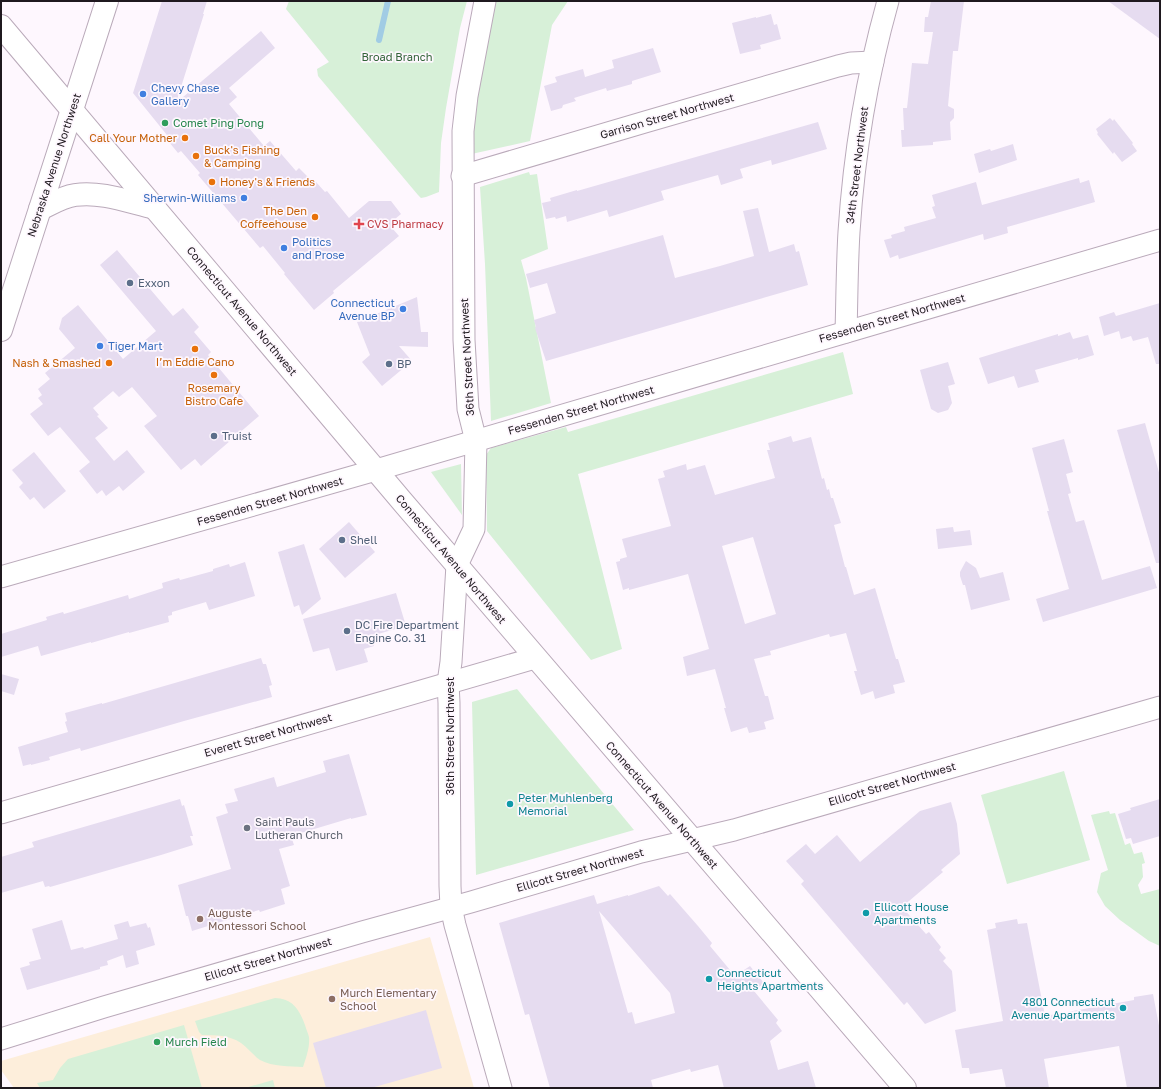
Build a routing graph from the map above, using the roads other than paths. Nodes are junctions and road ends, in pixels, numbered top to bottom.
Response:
1 (107, 1) edge
2 (486, 1) edge
3 (888, 1) edge
4 (1, 26) edge
5 (873, 62) junction
6 (72, 110) junction
7 (462, 176) junction
8 (155, 208) junction
9 (40, 210) junction
10 (1160, 240) edge
11 (1, 330) edge
12 (846, 332) junction
13 (476, 441) junction
14 (376, 470) junction
15 (457, 565) junction
16 (1, 577) edge
17 (536, 658) junction
18 (448, 683) junction
19 (1160, 707) edge
20 (1, 813) edge
21 (692, 840) junction
22 (451, 907) junction
23 (1, 1039) edge
24 (501, 1088) edge
25 (905, 1088) edge

1 - 6 main road, Nebraska Avenue Northwest
2 - 7 street, 36th Street Northwest
3 - 5 street, 34th Street Northwest
4 - 6 main road, Connecticut Avenue Northwest
5 - 7 street, Garrison Street Northwest
5 - 12 street, 34th Street Northwest
6 - 8 main road, Connecticut Avenue Northwest
6 - 9 main road, Nebraska Avenue Northwest
7 - 13 street, 36th Street Northwest
8 - 9 main road
8 - 14 main road, Connecticut Avenue Northwest
9 - 11 main road, Nebraska Avenue Northwest
10 - 12 street, Fessenden Street Northwest
12 - 13 street, Fessenden Street Northwest
13 - 14 street, Fessenden Street Northwest
13 - 15 street, 36th Street Northwest
14 - 15 main road, Connecticut Avenue Northwest
14 - 16 street, Fessenden Street Northwest
15 - 17 main road, Connecticut Avenue Northwest
15 - 18 street, 36th Street Northwest
17 - 18 street, Everett Street Northwest
17 - 21 main road, Connecticut Avenue Northwest
18 - 20 street, Everett Street Northwest
18 - 22 street, 36th Street Northwest
19 - 21 street, Ellicott Street Northwest
21 - 22 street, Ellicott Street Northwest
21 - 25 main road, Connecticut Avenue Northwest
22 - 23 street, Ellicott Street Northwest
22 - 24 street, 36th Street Northwest

